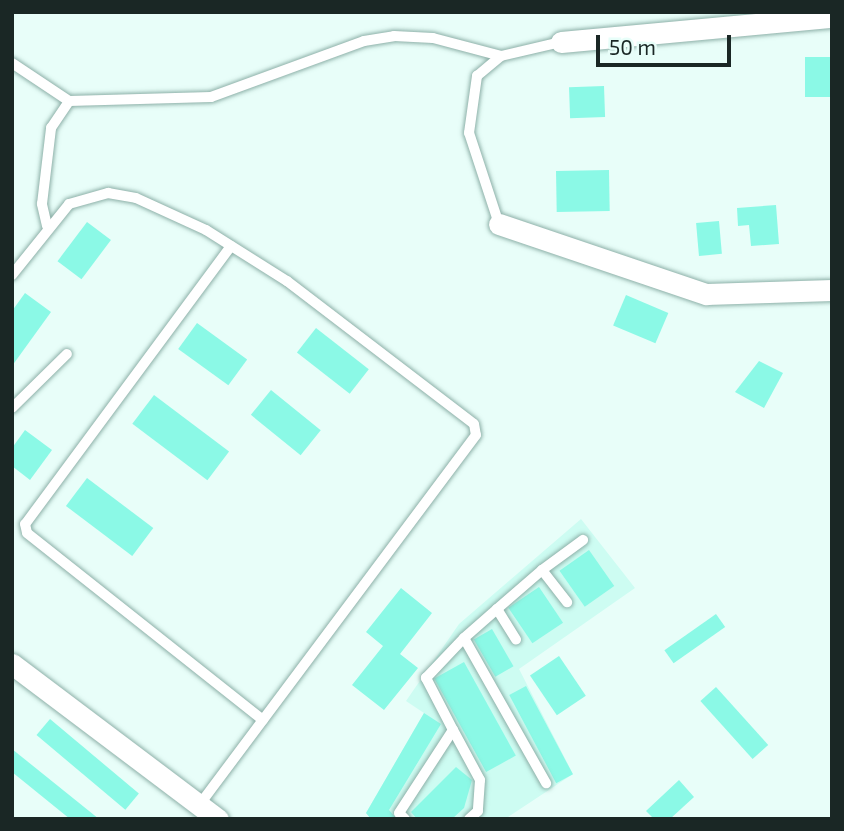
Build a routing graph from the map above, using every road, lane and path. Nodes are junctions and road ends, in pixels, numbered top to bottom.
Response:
1 (832, 17) edge
2 (561, 42) joint
3 (501, 56) junction
4 (12, 63) edge
5 (69, 101) junction
6 (499, 224) joint
7 (47, 226) junction
8 (231, 246) junction
9 (12, 275) edge
10 (832, 290) edge
11 (67, 354) dead end
12 (12, 408) edge
13 (583, 540) dead end
14 (542, 570) junction
15 (567, 602) dead end
16 (496, 609) junction
17 (464, 638) junction
18 (516, 639) dead end
19 (12, 664) edge
20 (263, 720) junction
21 (453, 730) junction
22 (546, 783) dead end
23 (200, 804) junction
24 (477, 816) edge
25 (218, 819) edge
26 (405, 819) edge

1 - 2 street
2 - 3 lane
3 - 5 lane
3 - 6 lane
4 - 5 lane
5 - 7 lane
6 - 10 street
7 - 8 lane
7 - 9 lane
8 - 20 lane
8 - 20 lane
11 - 12 lane
13 - 14 lane
14 - 15 lane
14 - 16 lane
16 - 17 lane
16 - 18 lane
17 - 21 lane
17 - 22 lane
19 - 23 street
20 - 23 lane
21 - 24 lane
21 - 26 lane
23 - 25 street

